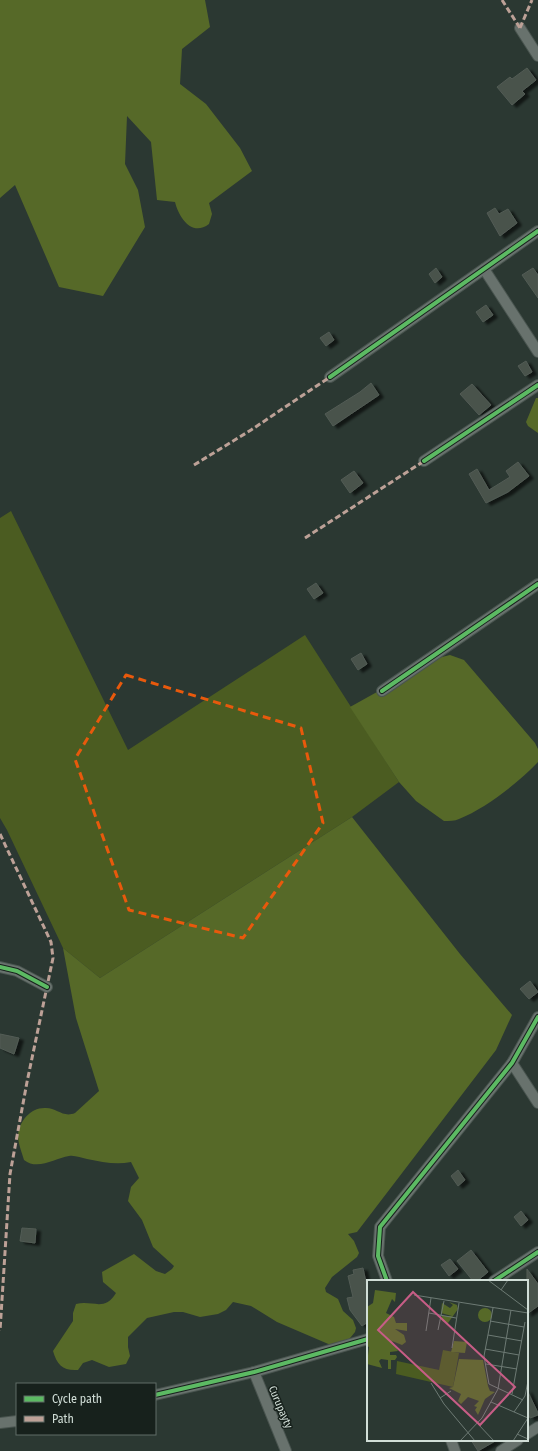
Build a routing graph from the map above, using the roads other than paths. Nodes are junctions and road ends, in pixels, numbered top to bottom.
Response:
1 (520, 28) dead end
2 (538, 56) edge
3 (538, 231) edge
4 (484, 269) junction
5 (538, 352) edge
6 (330, 377) dead end
7 (538, 385) edge
8 (424, 461) dead end
9 (538, 584) edge
10 (382, 691) dead end
11 (0, 967) edge
12 (47, 987) dead end
13 (538, 1017) edge
14 (512, 1064) junction
15 (538, 1104) edge
16 (538, 1252) edge
17 (387, 1280) edge
18 (496, 1280) edge
19 (367, 1339) edge
20 (254, 1372) junction
21 (156, 1395) edge
22 (16, 1421) edge
23 (0, 1423) edge
24 (538, 1427) edge
25 (528, 1433) edge
26 (450, 1441) edge
27 (516, 1441) edge
28 (286, 1451) edge
29 (455, 1451) edge
30 (501, 1451) edge

1 - 2 street
3 - 4 street
4 - 5 street
4 - 6 street
7 - 8 street
9 - 10 street
11 - 12 street
13 - 14 street
14 - 15 street
14 - 17 street
16 - 18 street
19 - 20 street
20 - 21 street
20 - 28 street, Curupayty
22 - 23 street
24 - 25 street
26 - 29 street
27 - 30 street

